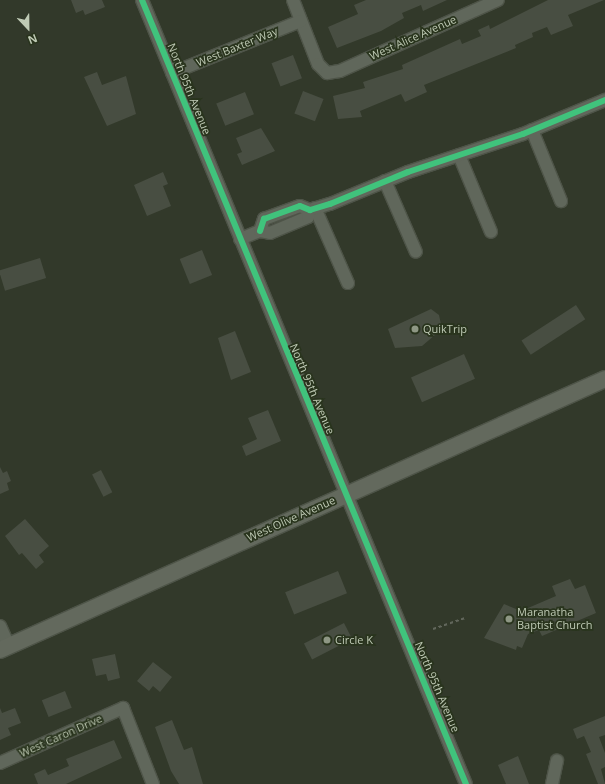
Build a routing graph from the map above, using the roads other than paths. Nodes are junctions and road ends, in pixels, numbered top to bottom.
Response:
1 (142, 0) edge
2 (293, 0) edge
3 (498, 0) edge
4 (301, 21) junction
5 (172, 73) junction
6 (605, 100) edge
7 (532, 130) junction
8 (459, 155) junction
9 (385, 181) junction
10 (561, 201) dead end
11 (313, 209) junction
12 (491, 232) dead end
13 (240, 239) junction
14 (416, 252) dead end
15 (348, 282) dead end
16 (605, 378) edge
17 (346, 494) junction
18 (0, 626) edge
19 (4, 648) edge
20 (557, 760) dead end
21 (0, 763) edge
22 (153, 784) edge
23 (466, 784) edge
24 (552, 784) edge

1 - 5 street, North 95th Avenue
2 - 4 street
3 - 4 street, West Alice Avenue
4 - 5 street, West Baxter Way
5 - 13 street, North 95th Avenue
6 - 7 street
7 - 8 street
7 - 10 street
8 - 9 street
8 - 12 street
9 - 11 street
9 - 14 street
11 - 13 street
11 - 15 street
13 - 17 street, North 95th Avenue
16 - 17 main road, West Olive Avenue
17 - 19 main road, West Olive Avenue
17 - 23 street, North 95th Avenue
18 - 19 street
20 - 24 street
21 - 22 street, West Caron Drive

